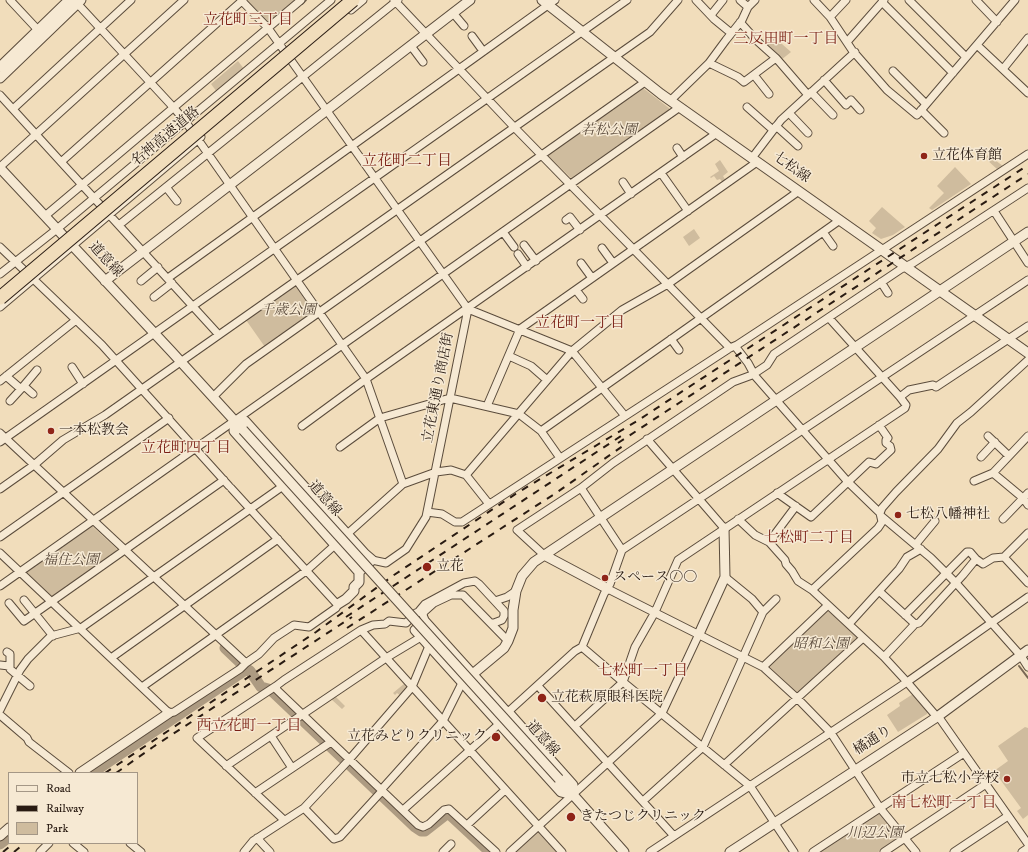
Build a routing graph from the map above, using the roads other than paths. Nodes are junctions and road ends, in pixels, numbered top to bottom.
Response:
1 (10, 0) edge
2 (131, 0) edge
3 (184, 0) edge
4 (242, 0) edge
5 (301, 0) edge
6 (331, 0) edge
7 (339, 0) edge
8 (353, 0) edge
9 (363, 0) edge
10 (470, 0) edge
11 (627, 0) edge
12 (678, 0) edge
13 (696, 0) edge
14 (724, 0) edge
15 (740, 0) edge
16 (755, 0) edge
17 (814, 0) edge
18 (846, 0) edge
19 (910, 0) edge
20 (976, 0) edge
21 (1004, 0) edge
22 (1015, 0) edge
23 (76, 1) edge
24 (396, 1) edge
25 (548, 1) edge
26 (883, 1) edge
27 (1010, 6) junction
28 (748, 8) junction
29 (453, 13) junction
30 (711, 15) junction
31 (830, 17) junction
32 (740, 22) junction
33 (997, 22) junction
34 (464, 26) dead end
35 (101, 28) junction
36 (268, 28) junction
37 (38, 30) junction
38 (582, 32) junction
39 (426, 34) junction
40 (731, 34) junction
41 (472, 36) dead end
42 (1028, 38) edge
43 (847, 42) junction
44 (279, 43) junction
45 (977, 45) junction
46 (411, 46) junction
47 (483, 51) junction
48 (855, 52) junction
49 (125, 54) junction
50 (614, 57) junction
51 (966, 57) junction
52 (776, 58) junction
53 (291, 60) junction
54 (423, 62) dead end
55 (709, 63) junction
56 (0, 67) edge
57 (459, 68) junction
58 (1003, 69) junction
59 (893, 71) dead end
60 (953, 73) junction
61 (754, 75) junction
62 (302, 77) junction
63 (0, 78) edge
64 (824, 80) junction
65 (151, 82) junction
66 (645, 82) junction
67 (1027, 88) edge
68 (810, 93) junction
69 (769, 94) dead end
70 (0, 95) edge
71 (487, 99) junction
72 (671, 100) junction
73 (680, 107) junction
74 (746, 107) dead end
75 (924, 107) junction
76 (174, 108) junction
77 (13, 109) junction
78 (327, 110) junction
79 (860, 110) dead end
80 (789, 113) junction
81 (833, 115) dead end
82 (185, 122) junction
83 (514, 127) junction
84 (775, 128) junction
85 (717, 133) junction
86 (808, 133) dead end
87 (944, 133) dead end
88 (36, 134) junction
89 (198, 140) junction
90 (352, 146) junction
91 (798, 146) dead end
92 (677, 148) dead end
93 (208, 153) junction
94 (1028, 154) edge
95 (542, 155) junction
96 (683, 157) junction
97 (754, 160) junction
98 (62, 162) junction
99 (0, 167) edge
100 (661, 173) junction
101 (375, 178) junction
102 (623, 182) dead end
103 (570, 184) junction
104 (82, 185) junction
105 (230, 185) junction
106 (166, 187) junction
107 (1028, 188) edge
108 (799, 191) junction
109 (631, 194) junction
110 (95, 198) junction
111 (178, 201) dead end
112 (397, 210) junction
113 (688, 211) junction
114 (994, 211) junction
115 (110, 215) junction
116 (600, 215) junction
117 (45, 216) junction
118 (253, 217) junction
119 (566, 220) dead end
120 (840, 220) junction
121 (119, 225) junction
122 (58, 229) junction
123 (580, 230) junction
124 (503, 232) junction
125 (823, 232) junction
126 (1028, 232) edge
127 (420, 241) junction
128 (1014, 241) junction
129 (524, 244) dead end
130 (73, 246) junction
131 (834, 246) dead end
132 (0, 247) edge
133 (514, 247) dead end
134 (275, 248) junction
135 (602, 248) dead end
136 (634, 249) junction
137 (882, 249) junction
138 (143, 251) junction
139 (518, 254) dead end
140 (16, 261) junction
141 (536, 261) junction
142 (581, 263) dead end
143 (1028, 263) edge
144 (613, 264) junction
145 (906, 266) junction
146 (158, 267) junction
147 (527, 267) junction
148 (0, 274) edge
149 (443, 274) junction
150 (592, 278) junction
151 (33, 279) junction
152 (105, 280) junction
153 (170, 280) junction
154 (297, 280) junction
155 (1028, 280) edge
156 (141, 282) dead end
157 (881, 282) junction
158 (668, 284) junction
159 (0, 286) edge
160 (576, 290) junction
161 (941, 290) junction
162 (888, 293) dead end
163 (154, 297) dead end
164 (0, 298) edge
165 (583, 299) dead end
166 (194, 306) junction
167 (0, 307) edge
168 (468, 309) junction
169 (320, 312) junction
170 (976, 315) junction
171 (702, 318) junction
172 (829, 318) junction
173 (76, 320) junction
174 (1028, 326) edge
175 (520, 329) junction
176 (155, 333) junction
177 (219, 335) junction
178 (671, 339) junction
179 (1009, 339) junction
180 (343, 345) junction
181 (733, 347) junction
182 (856, 347) junction
183 (679, 350) dead end
184 (572, 351) junction
185 (1028, 353) edge
186 (508, 356) junction
187 (1028, 360) edge
188 (116, 361) junction
189 (181, 362) junction
190 (72, 367) dead end
191 (37, 370) dead end
192 (754, 373) junction
193 (6, 376) junction
194 (882, 377) junction
195 (366, 379) junction
196 (548, 380) junction
197 (0, 381) edge
198 (83, 384) junction
199 (601, 387) junction
200 (23, 388) junction
201 (142, 389) junction
202 (33, 394) dead end
203 (212, 397) junction
204 (900, 397) junction
205 (450, 398) junction
206 (777, 400) junction
207 (10, 401) dead end
208 (487, 406) junction
209 (520, 414) junction
210 (626, 416) junction
211 (168, 418) junction
212 (380, 418) junction
213 (234, 421) junction
214 (879, 425) junction
215 (302, 426) dead end
216 (803, 430) junction
217 (541, 431) junction
218 (988, 436) dead end
219 (1028, 436) edge
220 (2, 438) edge
221 (647, 440) junction
222 (995, 442) junction
223 (340, 447) dead end
224 (195, 448) junction
225 (1009, 456) junction
226 (981, 457) dead end
227 (560, 458) junction
228 (828, 459) junction
229 (33, 466) junction
230 (672, 469) junction
231 (436, 472) junction
232 (993, 473) junction
233 (466, 475) junction
234 (224, 480) junction
235 (974, 481) dead end
236 (848, 482) junction
237 (403, 484) junction
238 (283, 486) junction
239 (581, 488) junction
240 (0, 489) edge
241 (62, 493) junction
242 (777, 493) junction
243 (1025, 496) edge
244 (698, 499) junction
245 (489, 504) junction
246 (1028, 505) edge
247 (796, 506) junction
248 (250, 509) junction
249 (427, 512) junction
250 (880, 515) junction
251 (600, 517) junction
252 (738, 519) junction
253 (1003, 519) dead end
254 (91, 521) junction
255 (935, 521) dead end
256 (724, 528) junction
257 (1028, 533) edge
258 (348, 535) junction
259 (0, 537) edge
260 (278, 539) junction
261 (769, 542) junction
262 (336, 545) junction
263 (918, 546) junction
264 (123, 550) junction
265 (622, 550) junction
266 (0, 554) edge
267 (544, 555) junction
268 (1004, 556) junction
269 (976, 559) junction
270 (372, 560) junction
271 (306, 571) junction
272 (20, 572) junction
273 (359, 572) junction
274 (945, 572) junction
275 (152, 578) junction
276 (725, 578) junction
277 (464, 583) junction
278 (956, 583) junction
279 (1028, 583) edge
280 (0, 586) edge
281 (608, 588) junction
282 (812, 590) junction
283 (516, 591) junction
284 (880, 591) junction
285 (465, 596) junction
286 (1028, 597) edge
287 (776, 599) dead end
288 (24, 600) dead end
289 (495, 601) junction
290 (51, 602) junction
291 (9, 603) dead end
292 (338, 604) junction
293 (828, 605) junction
294 (183, 607) junction
295 (655, 612) junction
296 (763, 612) junction
297 (416, 613) junction
298 (35, 614) junction
299 (905, 615) junction
300 (491, 623) junction
301 (991, 623) junction
302 (849, 624) junction
303 (915, 624) junction
304 (79, 628) junction
305 (361, 630) junction
306 (418, 634) junction
307 (699, 634) junction
308 (53, 636) junction
309 (214, 636) junction
310 (439, 636) junction
311 (864, 638) junction
312 (508, 640) junction
313 (429, 646) junction
314 (582, 647) junction
315 (7, 652) dead end
316 (1024, 653) edge
317 (743, 657) junction
318 (884, 657) junction
319 (110, 658) junction
320 (386, 658) junction
321 (0, 665) edge
322 (244, 665) junction
323 (10, 666) junction
324 (763, 667) junction
325 (1028, 667) edge
326 (473, 674) junction
327 (17, 675) junction
328 (623, 682) junction
329 (908, 682) junction
330 (462, 683) junction
331 (30, 686) dead end
332 (538, 686) junction
333 (142, 687) junction
334 (412, 687) junction
335 (272, 689) junction
336 (3, 695) edge
337 (798, 699) junction
338 (508, 712) junction
339 (169, 713) junction
340 (662, 713) junction
341 (1, 715) edge
342 (937, 716) junction
343 (300, 717) junction
344 (443, 721) junction
345 (499, 724) junction
346 (575, 726) junction
347 (831, 733) junction
348 (271, 736) junction
349 (329, 743) junction
350 (703, 747) junction
351 (469, 750) junction
352 (964, 752) junction
353 (347, 761) junction
354 (608, 763) junction
355 (724, 765) junction
356 (226, 766) junction
357 (292, 768) junction
358 (855, 770) junction
359 (68, 772) edge
360 (81, 772) edge
361 (986, 784) junction
362 (750, 786) junction
363 (505, 790) junction
364 (381, 792) junction
365 (255, 793) junction
366 (573, 795) junction
367 (643, 801) junction
368 (304, 808) junction
369 (880, 808) junction
370 (403, 810) junction
371 (1008, 816) junction
372 (284, 820) junction
373 (775, 823) junction
374 (467, 825) junction
375 (538, 826) junction
376 (674, 836) junction
377 (257, 838) junction
378 (904, 838) junction
379 (48, 844) edge
380 (74, 844) edge
381 (131, 844) edge
382 (451, 844) dead end
383 (1028, 844) edge
384 (1028, 848) edge
385 (40, 852) edge
386 (84, 852) edge
387 (141, 852) edge
388 (244, 852) edge
389 (270, 852) edge
390 (443, 852) edge
391 (496, 852) edge
392 (510, 852) edge
393 (562, 852) edge
394 (624, 852) edge
395 (650, 852) edge
396 (730, 852) edge
397 (794, 852) edge
398 (813, 852) edge
399 (884, 852) edge
400 (916, 852) edge
401 (954, 852) edge
402 (1022, 852) edge

1 - 37 street
2 - 35 street
3 - 49 street
4 - 36 street
4 - 65 street
5 - 36 street
6 - 44 street
7 - 159 highway, 名神高速道路
8 - 164 highway, 名神高速道路, bridge
9 - 53 street
10 - 29 street
11 - 38 street
12 - 50 street
13 - 30 street
14 - 30 street
15 - 28 street
16 - 28 street
17 - 31 street
18 - 31 street
19 - 51 street
20 - 33 street
21 - 27 street
22 - 27 street
23 - 35 street
23 - 37 street
23 - 63 street
24 - 39 street
24 - 62 street
25 - 38 street, 七松線
25 - 47 street
26 - 43 street
26 - 60 street
27 - 33 street
28 - 32 street
29 - 34 street
29 - 39 street
30 - 40 street
31 - 43 street
32 - 40 street
32 - 52 street
33 - 45 street
35 - 49 street
35 - 77 street
36 - 44 street
36 - 76 street
37 - 56 street
38 - 50 street, 七松線
38 - 71 street
39 - 46 street
39 - 57 street
40 - 55 street
41 - 47 street
42 - 58 street
43 - 48 street
44 - 53 street
44 - 82 street
45 - 51 street
45 - 58 street
46 - 54 street
46 - 78 street
47 - 57 street
48 - 64 street
48 - 75 street
49 - 65 street
49 - 88 street
50 - 66 street, 七松線
50 - 83 street
51 - 60 street
52 - 61 street
52 - 68 street
53 - 62 street
53 - 89 street
55 - 61 street
55 - 72 street
57 - 71 street
57 - 90 street
58 - 67 street
59 - 75 street
60 - 75 street
61 - 69 street
62 - 78 street
62 - 93 street
64 - 68 street
64 - 79 street
65 - 76 street
65 - 98 street
66 - 72 street, 七松線
66 - 95 street
68 - 80 street
68 - 81 street
70 - 77 street
71 - 83 street
71 - 101 street
72 - 73 street, 七松線
73 - 85 street, 七松線
73 - 103 street
74 - 84 street
75 - 87 street
76 - 82 street
76 - 104 street
77 - 88 street
78 - 90 street
78 - 105 street
80 - 84 street
80 - 86 street
82 - 89 street
82 - 110 street
83 - 95 street
83 - 112 street
84 - 91 street
84 - 97 street
85 - 96 street
85 - 97 street, 七松線
88 - 98 street
88 - 99 street
89 - 93 street
89 - 115 street
90 - 101 street
90 - 118 street
92 - 96 street
93 - 105 street
93 - 106 street
94 - 137 street
95 - 103 street
95 - 127 street
96 - 100 street
97 - 108 street, 七松線
97 - 113 street
98 - 104 street
99 - 117 street, 道意線
100 - 109 street
100 - 113 street
101 - 112 street
101 - 134 street
102 - 109 street
103 - 116 street
103 - 124 street
104 - 110 street
104 - 117 street
105 - 118 street
105 - 138 street
106 - 111 street
106 - 121 street
107 - 114 street
108 - 120 street, 七松線
108 - 158 street
109 - 116 street
110 - 115 street
110 - 122 street
112 - 127 street
112 - 154 street
113 - 136 street
114 - 128 street
114 - 145 street
115 - 121 street
115 - 130 street
116 - 123 street
116 - 136 street
117 - 122 street, 道意線
118 - 134 street
118 - 153 street
119 - 123 street
120 - 125 street
120 - 137 street, 七松線
121 - 138 street
122 - 130 street, 道意線
122 - 140 street
123 - 141 street
124 - 133 street
124 - 149 street
125 - 131 street
125 - 171 street
126 - 128 street
127 - 149 street
127 - 169 street
128 - 143 street
128 - 161 street
129 - 141 street
130 - 151 street
130 - 152 street, 道意線
132 - 140 street
134 - 154 street
134 - 166 street
135 - 144 street
136 - 144 street
136 - 158 street
137 - 145 street, 七松線
137 - 181 street
138 - 146 street
138 - 152 street
139 - 147 street
140 - 148 street
140 - 151 street
141 - 147 street
142 - 150 street
144 - 150 street
145 - 157 street
145 - 161 street, 七松線
146 - 153 street
146 - 156 street
147 - 168 street
149 - 168 street
149 - 180 street
150 - 160 street
151 - 167 street
151 - 173 street
152 - 176 street, 道意線
153 - 163 street
153 - 166 street
154 - 169 street
154 - 177 street
155 - 170 street
157 - 162 street
157 - 172 street
158 - 171 street
158 - 184 street
160 - 165 street
160 - 175 street
161 - 170 street, 七松線
161 - 182 street
166 - 176 street
166 - 177 street
168 - 175 street
168 - 195 street
168 - 205 street, 立花東通り商店街
169 - 180 street
169 - 203 street
170 - 179 street, 七松線
170 - 194 street
171 - 178 street
171 - 181 street
172 - 182 street
172 - 192 street
173 - 188 street
173 - 193 street
174 - 179 street
175 - 184 street
175 - 186 street
176 - 188 street
176 - 189 street, 道意線
177 - 189 street
178 - 183 street
178 - 199 street
179 - 185 street, 七松線
179 - 204 street
180 - 195 street
180 - 213 street
181 - 192 street
181 - 210 street
182 - 194 street
182 - 206 street
184 - 196 street
184 - 199 street
186 - 196 street
186 - 208 street
187 - 250 street
188 - 198 street
188 - 201 street
189 - 201 street
189 - 203 street, 道意線
190 - 198 street
191 - 200 street
192 - 206 street
192 - 221 street
193 - 197 street
193 - 200 street
194 - 204 street
194 - 216 street
195 - 212 street
195 - 215 street
196 - 209 street
198 - 220 street
199 - 210 street
199 - 217 street
200 - 202 street
200 - 207 street
201 - 211 street
201 - 229 street
203 - 213 street, 道意線
204 - 214 street
205 - 208 street
205 - 212 street
205 - 231 street, 立花東通り商店街
206 - 216 street
206 - 230 street
208 - 209 street
209 - 217 street
209 - 233 street
210 - 227 street
211 - 224 street
211 - 241 street
212 - 223 street
212 - 237 street
213 - 224 street
213 - 238 street
213 - 258 street
213 - 366 street, 道意線, bridge
214 - 228 street
214 - 236 street
216 - 228 street
216 - 244 street
217 - 227 street
218 - 222 street
219 - 225 street
220 - 229 street
221 - 230 street
221 - 239 street
222 - 225 street
222 - 226 street
224 - 234 street
224 - 254 street
225 - 232 street
227 - 245 street
228 - 236 street
228 - 242 street
229 - 240 street
229 - 241 street
230 - 244 street
230 - 251 street
231 - 233 street
231 - 237 street
231 - 249 street, 立花東通り商店街
232 - 235 street
232 - 243 street
233 - 245 street
234 - 248 street
234 - 264 street
236 - 247 street
236 - 250 street
237 - 258 street
238 - 248 street
238 - 262 street
239 - 251 street
239 - 267 street
241 - 254 street
241 - 259 street
242 - 247 street
242 - 252 street
243 - 246 street
243 - 253 street
244 - 256 street
244 - 265 street
245 - 249 street
247 - 261 street
248 - 260 street
248 - 275 street
249 - 270 street, 立花東通り商店街
250 - 263 street
250 - 282 street
251 - 265 street
251 - 267 street
252 - 256 street
252 - 261 street
254 - 264 street
254 - 272 street
255 - 263 street
256 - 276 street
256 - 295 street
257 - 268 street
258 - 262 street
258 - 270 street
260 - 271 street
260 - 294 street
261 - 282 street
262 - 271 street
262 - 273 street
263 - 274 street
263 - 284 street
264 - 275 street
264 - 290 street
265 - 281 street
266 - 272 street
267 - 281 street
267 - 283 street
268 - 269 street
268 - 279 street
269 - 274 street
269 - 278 street
270 - 273 street
271 - 292 street
271 - 309 street
272 - 280 street
272 - 290 street
273 - 292 street
274 - 278 street
274 - 299 street
275 - 294 street
275 - 304 street
276 - 296 street
276 - 307 street
277 - 285 street
277 - 289 street
277 - 297 street
278 - 301 street
278 - 303 street
281 - 295 street
281 - 314 street
282 - 293 street
283 - 289 street
283 - 312 street
284 - 299 street
284 - 302 street
285 - 300 street
285 - 310 street
286 - 301 street
287 - 296 street
288 - 298 street
289 - 300 street
290 - 298 street
290 - 304 street
291 - 298 street
292 - 322 street
293 - 302 street
293 - 324 street
294 - 309 street
294 - 319 street
295 - 307 street
295 - 328 street
296 - 317 street
297 - 305 street
297 - 306 street
298 - 308 street
299 - 303 street
300 - 312 street
301 - 316 street
301 - 329 street
302 - 311 street
303 - 318 street
304 - 308 street
304 - 319 street
305 - 320 street
305 - 335 street
306 - 313 street
306 - 320 street
307 - 317 street
307 - 340 street
308 - 327 street
309 - 322 street
309 - 333 street
310 - 313 street
310 - 326 street
311 - 318 street
311 - 337 street
312 - 326 street
313 - 330 street
313 - 334 street
314 - 328 street
314 - 332 street
315 - 323 street
316 - 325 street
316 - 342 street, 橘通り
317 - 324 street
317 - 350 street
318 - 329 street
319 - 333 street
320 - 334 street
320 - 343 street
321 - 323 street
322 - 339 street
323 - 327 street
324 - 337 street
326 - 330 street
326 - 338 street
327 - 331 street
327 - 336 street
328 - 340 street
328 - 346 street
329 - 342 street
329 - 347 street
330 - 344 street
330 - 345 street
332 - 338 street
332 - 346 street
333 - 339 street
334 - 344 street
334 - 353 street
335 - 343 street
335 - 356 street
336 - 341 street
337 - 347 street
337 - 355 street
338 - 366 street
339 - 360 street
340 - 350 street
340 - 354 street
341 - 359 street
342 - 352 street
342 - 358 street, 橘通り
343 - 348 street
343 - 349 street
344 - 351 street
344 - 364 street
345 - 351 street
345 - 366 street
346 - 354 street
347 - 358 street
347 - 362 street
348 - 356 street
348 - 357 street
349 - 353 street
349 - 357 street
350 - 355 street
350 - 367 street
351 - 363 street
351 - 370 street
352 - 361 street
352 - 369 street
353 - 364 street
353 - 368 street
354 - 366 street
354 - 367 street
355 - 362 street
356 - 365 street
357 - 365 street
358 - 369 street
358 - 373 street, 橘通り
361 - 371 street
361 - 378 street
362 - 373 street
362 - 376 street
363 - 374 street
363 - 375 street
364 - 368 street
364 - 370 street
365 - 372 street
366 - 375 street
366 - 394 street, 道意線
367 - 376 street
368 - 372 street
369 - 378 street
369 - 398 street
370 - 374 street
371 - 383 street
371 - 401 street
372 - 377 street
373 - 396 street, 橘通り
373 - 397 street
374 - 391 street
375 - 392 street
375 - 393 street
376 - 395 street
377 - 388 street
377 - 389 street
378 - 399 street
378 - 400 street
379 - 385 street
380 - 386 street
381 - 387 street
382 - 390 street
384 - 402 street

